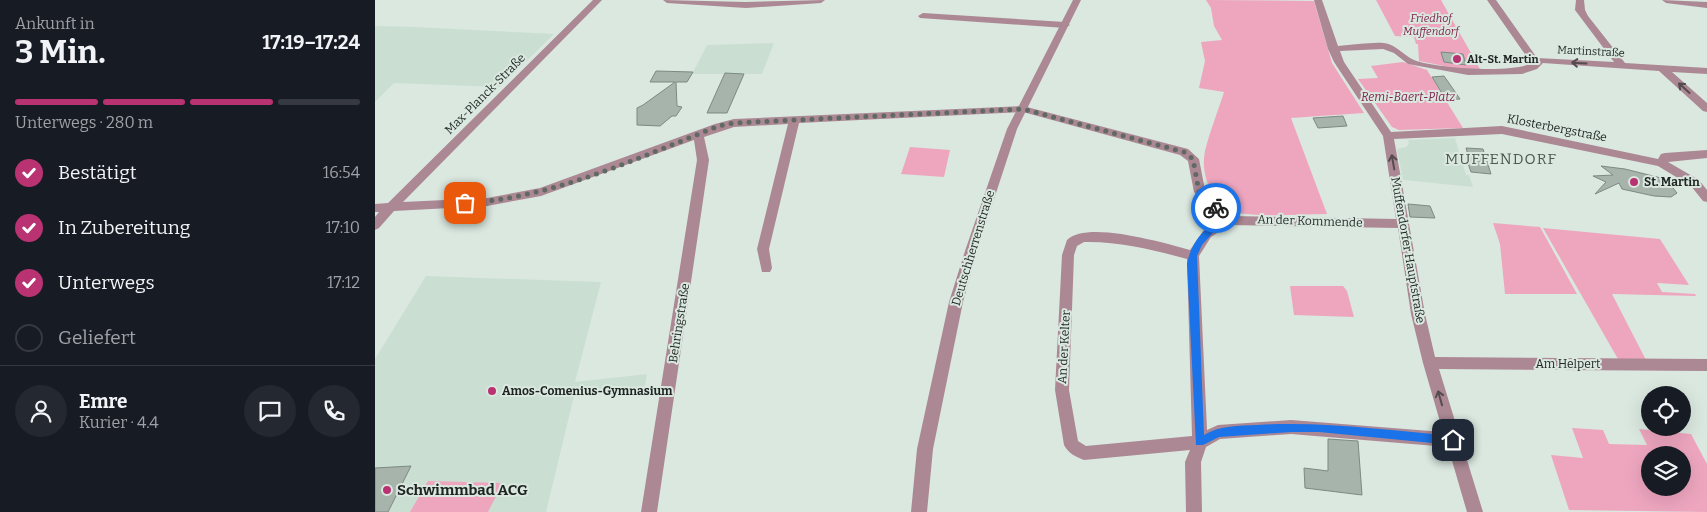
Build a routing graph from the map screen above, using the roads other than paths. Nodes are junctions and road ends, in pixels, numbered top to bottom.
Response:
1 (598, 0) edge
2 (667, 0) edge
3 (1077, 0) edge
4 (1318, 0) edge
5 (1491, 0) edge
6 (1580, 0) edge
7 (1666, 0) edge
8 (821, 1) edge
9 (1707, 5) edge
10 (824, 11) dead end
11 (923, 16) dead end
12 (1065, 25) junction
13 (1333, 49) junction
14 (1536, 63) junction
15 (1622, 65) junction
16 (1662, 68) junction
17 (1707, 71) edge
18 (1023, 109) junction
19 (1707, 109) edge
20 (795, 119) junction
21 (698, 135) junction
22 (1388, 136) junction
23 (1707, 154) edge
24 (1661, 164) junction
25 (1707, 198) edge
26 (391, 207) junction
27 (375, 208) edge
28 (1228, 220) junction
29 (1403, 224) junction
30 (375, 225) edge
31 (1193, 256) junction
32 (766, 268) dead end
33 (1430, 363) junction
34 (1707, 365) edge
35 (1453, 440) junction
36 (1200, 442) junction
37 (649, 512) edge
38 (919, 512) edge
39 (1194, 512) edge
40 (1475, 512) edge

1 - 26 street, Max-Planck-Straße
2 - 8 street
3 - 12 street, Deutschherrenstraße
4 - 13 street, Muffendorfer Hauptstraße
5 - 14 street
6 - 15 street
7 - 9 street
8 - 10 street
11 - 12 street
12 - 18 street, Deutschherrenstraße
13 - 14 street, Martinstraße
13 - 22 street, Muffendorfer Hauptstraße
15 -> 14 street, Martinstraße
15 - 16 street, Martinstraße
16 - 17 street, Martinstraße
19 -> 16 street
18 - 20 street
18 - 28 street
18 - 38 street, Deutschherrenstraße
20 - 21 street
20 - 32 street
21 - 26 street
21 - 37 street, Behringstraße
22 - 24 street, Klosterbergstraße
29 -> 22 street, Muffendorfer Hauptstraße
23 - 24 street
24 - 25 street, Klosterbergstraße
26 - 27 street
26 - 30 street, Max-Planck-Straße
28 - 29 street, An der Kommende
28 - 31 street
29 - 33 street, Muffendorfer Hauptstraße
31 - 36 street
31 - 36 street, An der Kelter
33 - 34 street, Am Helpert
35 -> 33 street, Muffendorfer Hauptstraße
35 - 36 street
35 - 40 street, Muffendorfer Hauptstraße
36 - 39 street

